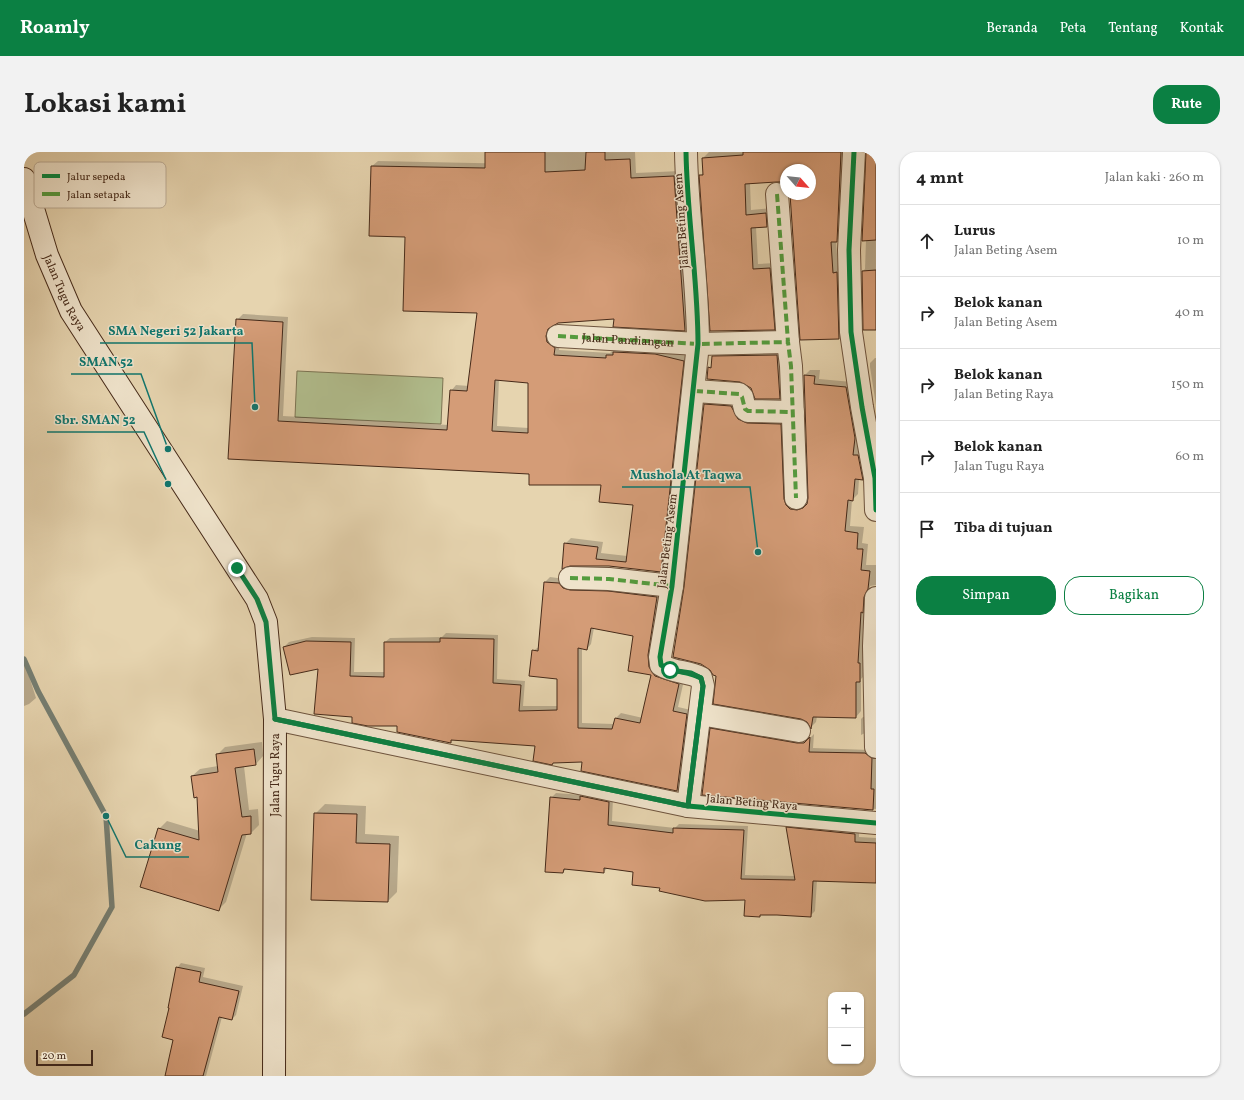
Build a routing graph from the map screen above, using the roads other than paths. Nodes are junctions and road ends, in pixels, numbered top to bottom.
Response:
1 (686, 152) edge
2 (854, 152) edge
3 (24, 179) edge
4 (777, 194) dead end
5 (558, 336) dead end
6 (788, 342) junction
7 (698, 344) junction
8 (695, 391) junction
9 (794, 412) junction
10 (796, 498) dead end
11 (876, 510) edge
12 (570, 578) dead end
13 (672, 586) junction
14 (876, 598) edge
15 (700, 714) junction
16 (275, 719) junction
17 (799, 731) dead end
18 (876, 747) edge
19 (688, 806) junction
20 (876, 823) edge
21 (274, 1076) edge

1 - 7 street, Jalan Beting Asem
2 - 11 street
3 - 16 street, Jalan Tugu Raya
4 - 6 street
5 - 7 street, Jalan Pandiangan
6 - 7 street, Jalan Pandiangan
6 - 9 street
7 - 8 street, Jalan Beting Asem
8 - 9 street
8 - 13 street, Jalan Beting Asem
9 - 10 street
12 - 13 street
13 - 15 street, Jalan Beting Asem
14 - 18 street
15 - 17 street
15 - 19 street, Jalan Beting Asem
16 - 19 street, Jalan Beting Raya
16 - 21 street, Jalan Tugu Raya
19 - 20 street, Jalan Beting Raya

